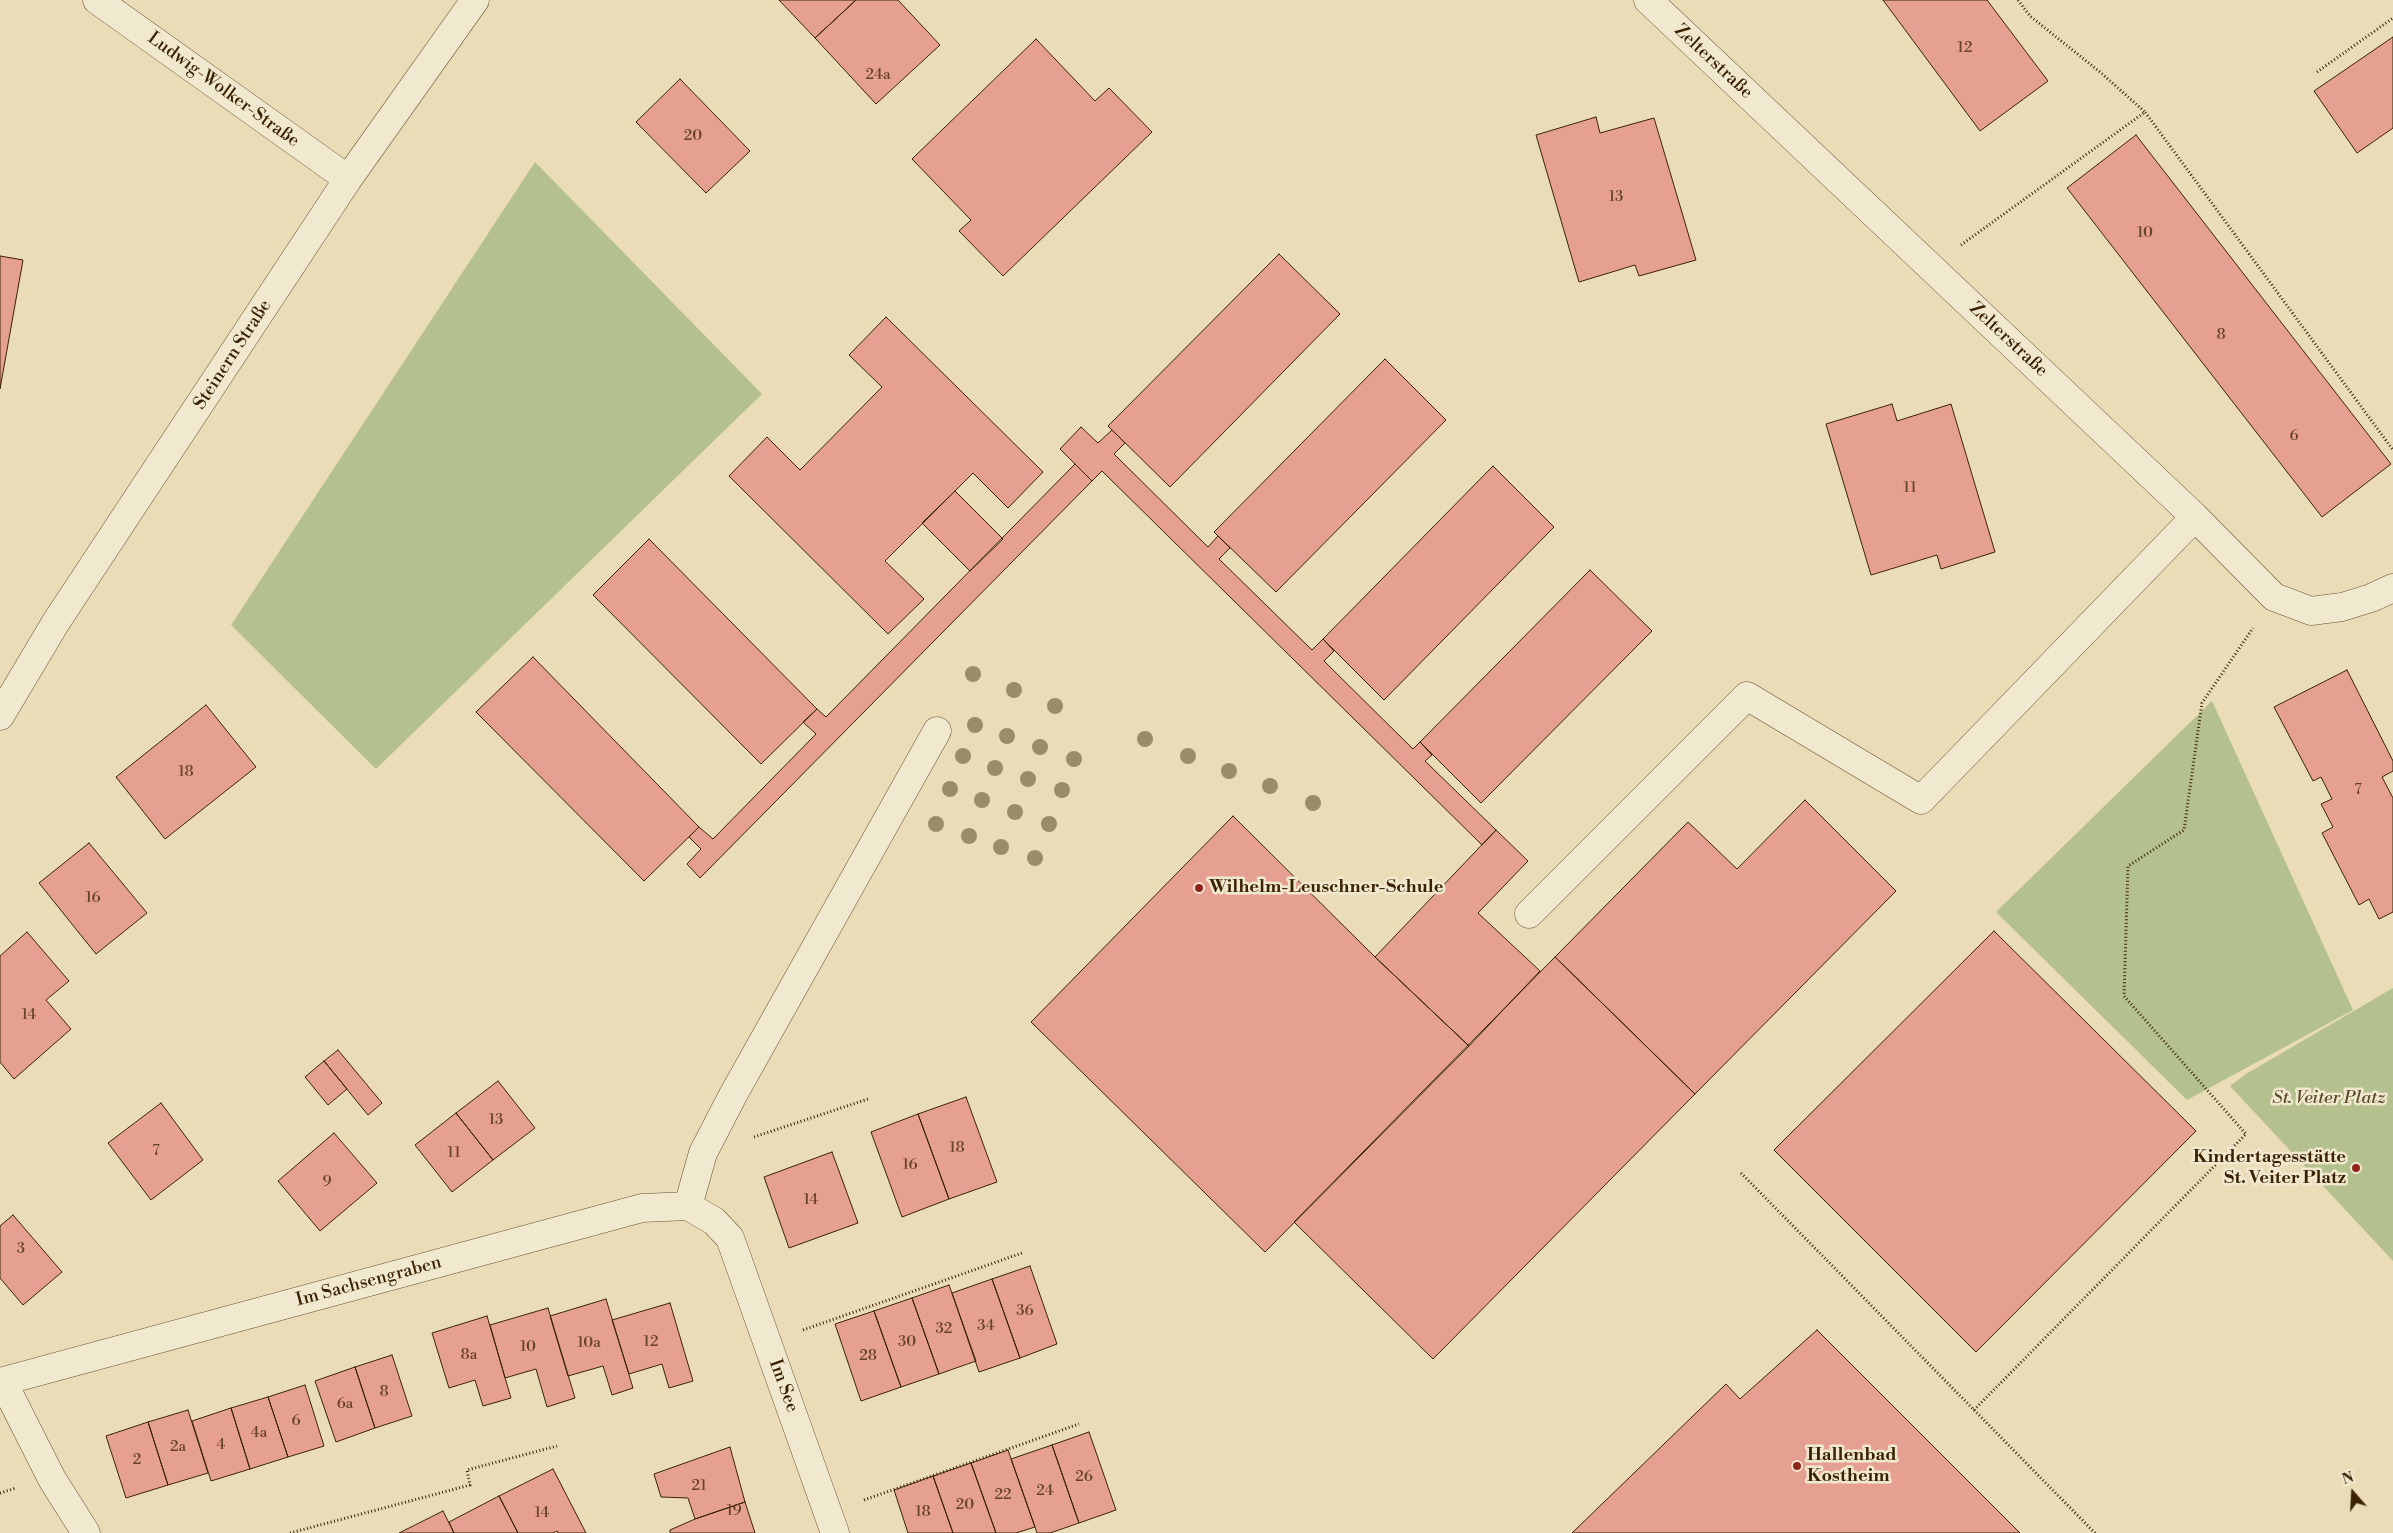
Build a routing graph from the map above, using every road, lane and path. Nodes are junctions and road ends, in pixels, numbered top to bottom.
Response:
1 (97, 0) edge
2 (475, 0) edge
3 (1648, 0) edge
4 (2018, 0) edge
5 (2393, 18) edge
6 (2317, 72) dead end
7 (2145, 112) junction
8 (348, 180) junction
9 (1930, 268) junction
10 (2393, 450) edge
11 (2194, 517) junction
12 (2393, 588) edge
13 (2274, 598) junction
14 (0, 716) edge
15 (937, 731) dead end
16 (1529, 914) dead end
17 (868, 1099) dead end
18 (704, 1153) junction
19 (1741, 1173) dead end
20 (688, 1206) junction
21 (1022, 1253) dead end
22 (767, 1342) junction
23 (2, 1382) edge
24 (1974, 1410) junction
25 (1079, 1424) dead end
26 (558, 1446) dead end
27 (831, 1523) edge
28 (86, 1533) edge
29 (290, 1533) edge
30 (2095, 1533) edge

1 - 8 street, Ludwig-Wolker-Straße
2 - 8 street, Steinern Straße
3 - 9 street, Zelterstraße
4 - 7 path
5 - 6 path
7 - 9 path
7 - 10 path
8 - 14 street, Steinern Straße
9 - 11 street, Zelterstraße
11 - 13 street, Zelterstraße
11 - 16 street
12 - 13 street, Zelterstraße
13 - 24 path
15 - 18 street
17 - 18 path
18 - 20 street
19 - 24 path
20 - 22 street, Im See
20 - 23 street, Im Sachsengraben
21 - 22 path
22 - 27 street, Im See
23 - 28 street
24 - 30 path
25 - 27 path
26 - 29 path

